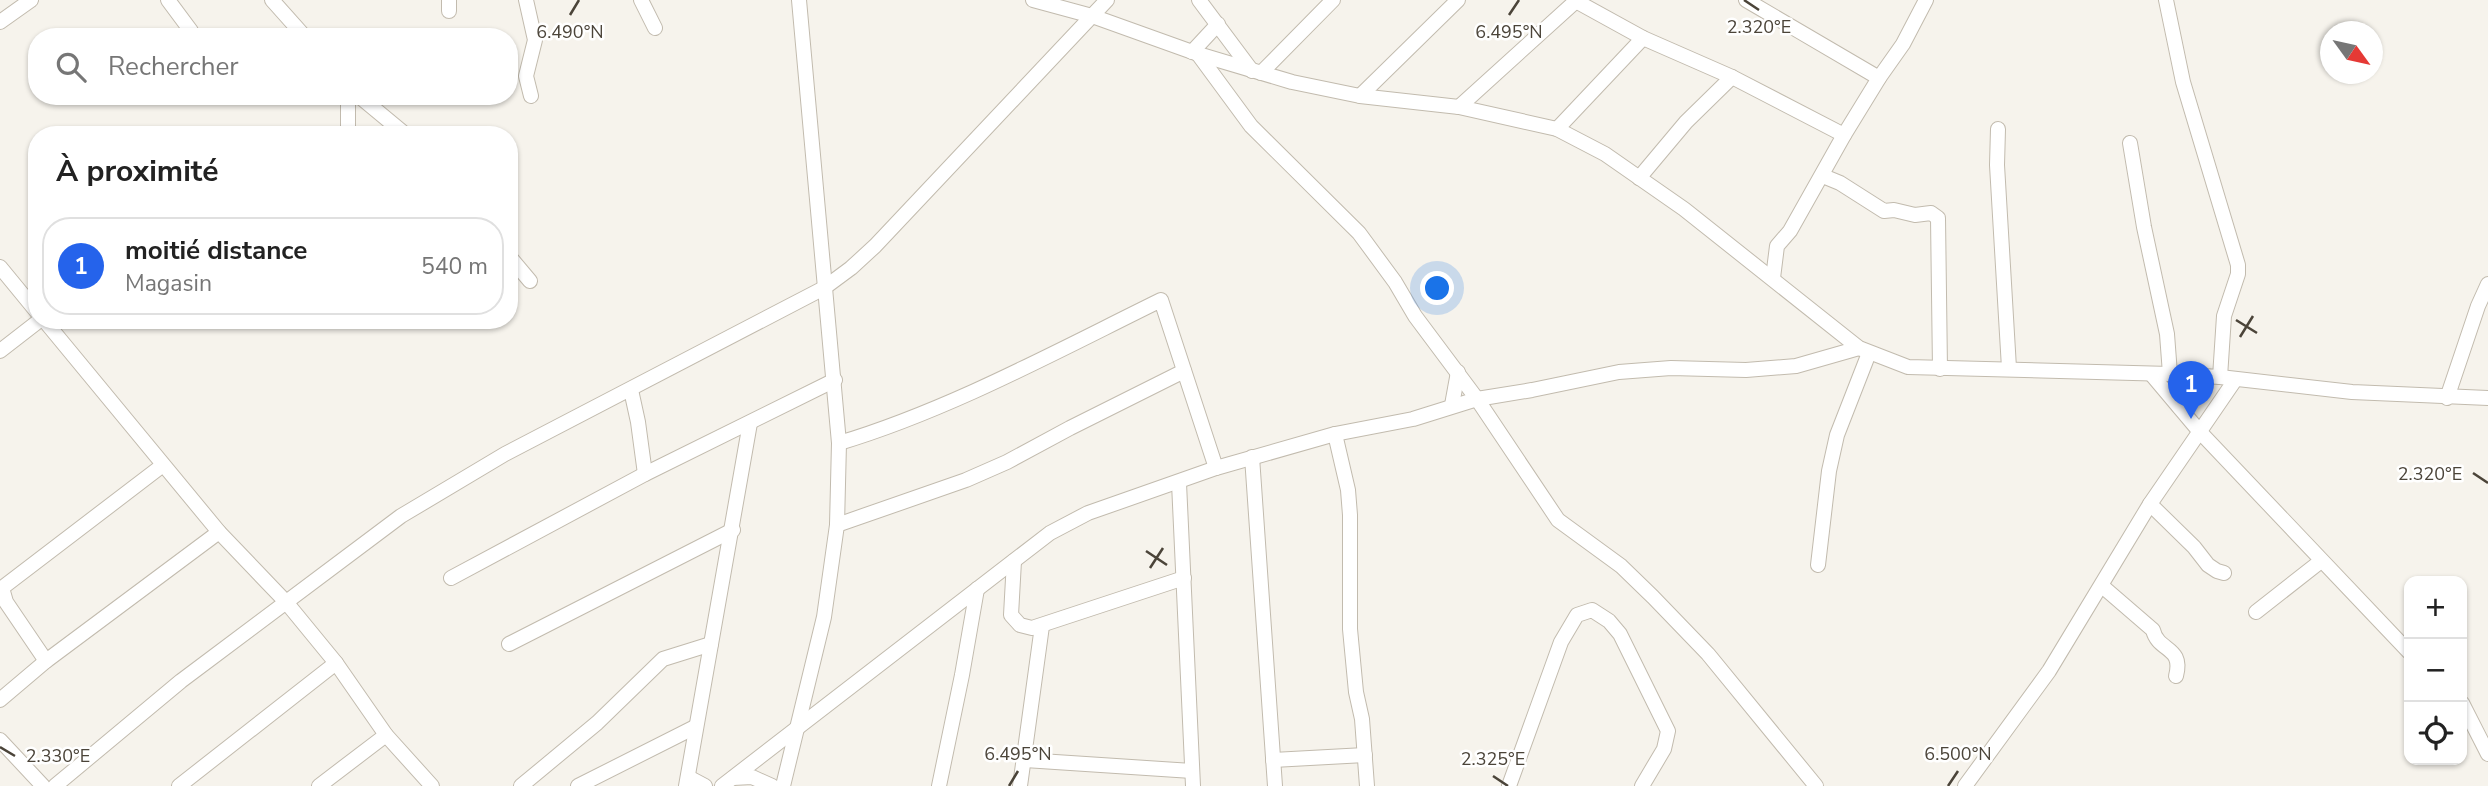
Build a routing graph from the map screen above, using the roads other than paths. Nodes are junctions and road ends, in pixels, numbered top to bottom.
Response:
1 (31, 0) edge
2 (168, 0) edge
3 (272, 0) edge
4 (526, 0) edge
5 (641, 0) edge
6 (799, 0) edge
7 (1107, 0) edge
8 (1199, 0) edge
9 (1333, 0) edge
10 (1458, 0) edge
11 (1575, 0) edge
12 (1746, 0) edge
13 (2165, 0) edge
14 (1038, 1) edge
15 (1921, 2) edge
16 (1092, 16) junction
17 (0, 22) edge
18 (1218, 24) junction
19 (189, 28) edge
20 (297, 28) edge
21 (656, 28) dead end
22 (1643, 38) junction
23 (1196, 53) junction
24 (1256, 72) junction
25 (1732, 77) junction
26 (1879, 78) junction
27 (531, 96) dead end
28 (1360, 96) junction
29 (348, 105) edge
30 (370, 105) edge
31 (1459, 107) junction
32 (348, 126) edge
33 (395, 126) edge
34 (1557, 129) junction
35 (1998, 129) dead end
36 (1844, 135) junction
37 (2130, 143) dead end
38 (1823, 176) junction
39 (1639, 178) junction
40 (1777, 246) junction
41 (1754, 262) junction
42 (0, 267) edge
43 (518, 267) edge
44 (1773, 278) junction
45 (530, 281) dead end
46 (2488, 284) edge
47 (824, 288) junction
48 (28, 301) edge
49 (30, 329) edge
50 (50, 329) edge
51 (0, 351) edge
52 (1864, 351) junction
53 (2009, 368) junction
54 (1940, 369) junction
55 (1184, 371) junction
56 (1458, 372) junction
57 (2170, 374) junction
58 (2152, 376) junction
59 (2187, 376) junction
60 (2227, 378) junction
61 (835, 380) junction
62 (631, 390) junction
63 (1477, 398) junction
64 (2447, 398) junction
65 (2488, 398) edge
66 (1452, 405) junction
67 (2179, 407) junction
68 (750, 423) junction
69 (2200, 432) junction
70 (1335, 434) junction
71 (839, 443) junction
72 (1252, 457) junction
73 (163, 465) junction
74 (1216, 468) junction
75 (645, 474) junction
76 (1179, 483) junction
77 (2150, 504) junction
78 (837, 525) junction
79 (733, 530) junction
80 (219, 532) junction
81 (1014, 561) junction
82 (2321, 561) junction
83 (1818, 565) dead end
84 (2224, 572) dead end
85 (451, 578) dead end
86 (1184, 578) junction
87 (2102, 586) junction
88 (977, 589) junction
89 (286, 602) junction
90 (2256, 612) dead end
91 (1042, 626) junction
92 (509, 644) dead end
93 (711, 644) junction
94 (2404, 647) edge
95 (46, 661) junction
96 (336, 663) junction
97 (2176, 676) dead end
98 (0, 700) edge
99 (2467, 713) edge
100 (800, 724) junction
101 (695, 727) junction
102 (386, 735) junction
103 (0, 740) edge
104 (2488, 754) edge
105 (1365, 755) junction
106 (1025, 760) junction
107 (1273, 760) junction
108 (1193, 779) edge
109 (687, 782) edge
110 (728, 782) edge
111 (59, 785) edge
112 (43, 786) edge
113 (179, 786) edge
114 (319, 786) edge
115 (432, 786) edge
116 (521, 786) edge
117 (578, 786) edge
118 (705, 786) edge
119 (772, 786) edge
120 (783, 786) edge
121 (939, 786) edge
122 (1020, 786) edge
123 (1275, 786) edge
124 (1367, 786) edge
125 (1508, 786) edge
126 (1642, 786) edge
127 (1816, 786) edge
128 (1965, 786) edge

1 - 17 street
2 - 19 street
3 - 20 street
4 - 27 street
5 - 21 street
6 - 47 street
7 - 16 street
8 - 18 street
9 - 24 street
10 - 28 street
11 - 22 street
11 - 31 street
12 - 26 street
13 - 60 street
14 - 16 street
15 - 26 street
16 - 23 street
16 - 47 street
18 - 23 street
18 - 24 street
22 - 25 street
22 - 34 street
23 - 24 street
23 - 56 street
24 - 28 street
25 - 36 street
25 - 39 street
26 - 36 street
28 - 31 street
29 - 32 street
30 - 33 street
31 - 34 street
34 - 39 street
35 - 53 street
36 - 38 street
37 - 57 street
38 - 40 street
38 - 54 street
39 - 41 street
40 - 41 street
40 - 44 street
41 - 44 street
42 - 48 street
43 - 45 street
44 - 52 street
46 - 64 street
47 - 61 street
47 - 62 street
49 - 51 street
50 - 73 street
52 - 54 street
52 - 63 street
52 - 83 street
53 - 54 street
53 - 58 street
55 - 71 street
55 - 74 street
55 - 78 street
56 - 63 street
56 - 66 street
57 - 58 street
57 - 59 street
58 - 67 street
59 - 60 street
59 - 67 street
60 - 64 street
60 - 69 street
61 - 68 street
61 - 71 street
62 - 75 street
62 - 89 street
63 - 66 street
63 - 127 street
64 - 65 street
66 - 70 street
67 - 69 street
68 - 75 street
68 - 79 street
69 - 77 street
69 - 82 street
70 - 72 street
70 - 105 street
71 - 78 street
72 - 74 street
72 - 107 street
73 - 80 street
73 - 95 street
74 - 76 street
75 - 85 street
76 - 81 street
76 - 86 street
77 - 84 street
77 - 87 street
78 - 100 street
79 - 92 street
79 - 93 street
80 - 89 street
80 - 95 street
81 - 88 street
81 - 91 street
82 - 90 street
82 - 94 street
86 - 91 street
86 - 108 street
87 - 97 street
87 - 128 street
88 - 100 street
88 - 121 street
89 - 96 street
89 - 111 street
91 - 106 street
93 - 101 street
93 - 116 street
95 - 98 street
96 - 102 street
96 - 113 street
99 - 104 street
100 - 110 street
100 - 120 street
101 - 109 street
101 - 117 street
102 - 114 street
102 - 115 street
103 - 112 street
105 - 107 street
105 - 124 street
106 - 108 street
106 - 122 street
107 - 123 street
109 - 118 street
110 - 119 street
125 - 126 street

